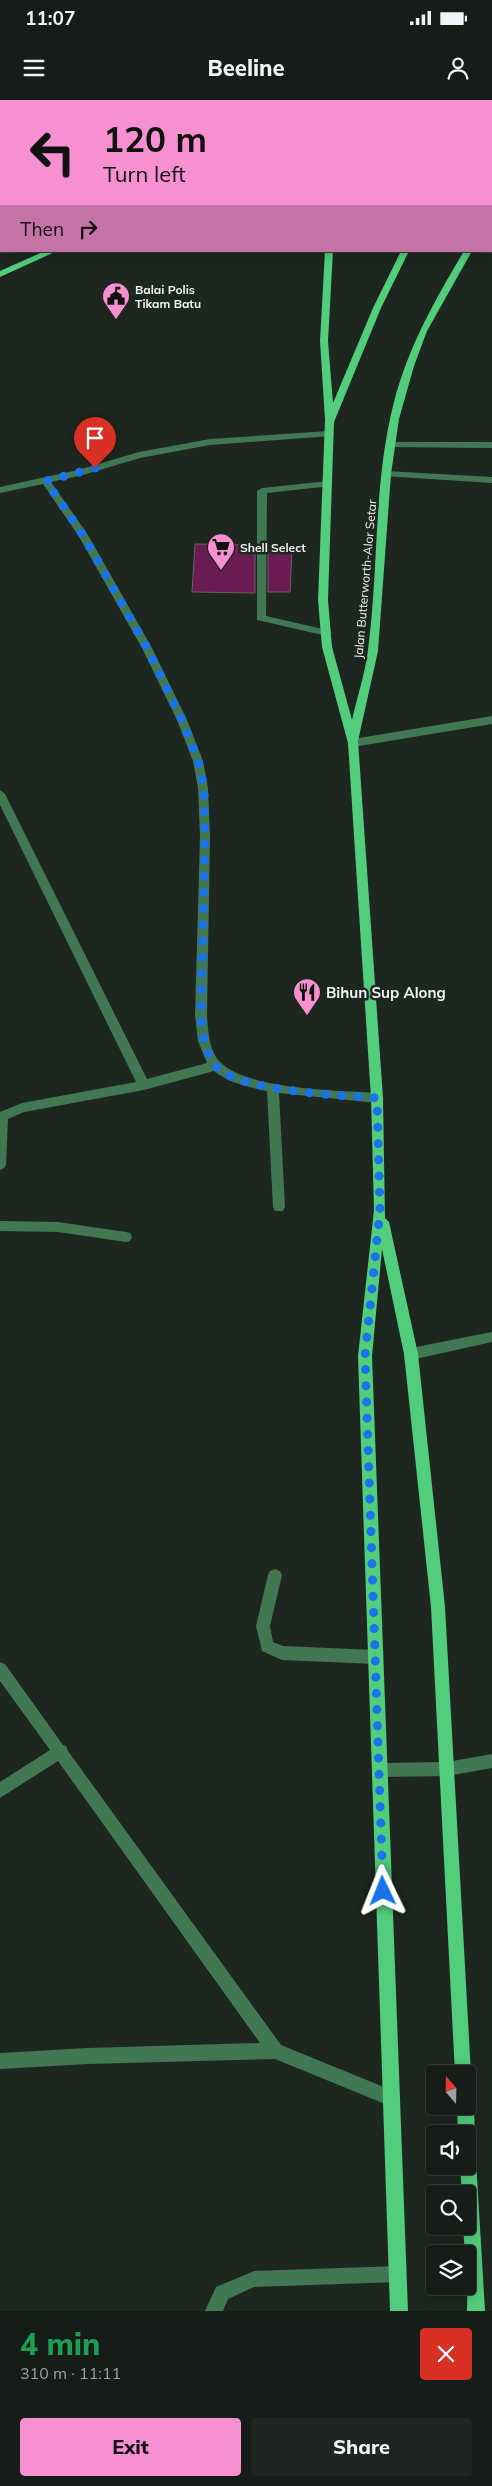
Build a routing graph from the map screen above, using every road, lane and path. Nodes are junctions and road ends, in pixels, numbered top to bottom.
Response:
1 (51, 252) edge
2 (329, 252) edge
3 (405, 252) edge
4 (467, 252) edge
5 (0, 274) edge
6 (329, 422) junction
7 (329, 434) junction
8 (389, 445) junction
9 (492, 445) edge
10 (386, 474) junction
11 (492, 480) edge
12 (46, 481) junction
13 (328, 484) junction
14 (0, 490) edge
15 (327, 633) junction
16 (492, 720) edge
17 (353, 743) junction
18 (0, 794) edge
19 (216, 1066) junction
20 (144, 1085) junction
21 (273, 1088) junction
22 (377, 1098) junction
23 (0, 1165) edge
24 (279, 1207) dead end
25 (380, 1210) junction
26 (0, 1226) edge
27 (126, 1237) dead end
28 (492, 1337) edge
29 (411, 1354) junction
30 (275, 1575) dead end
31 (375, 1657) junction
32 (0, 1669) edge
33 (61, 1751) junction
34 (492, 1761) edge
35 (447, 1769) junction
36 (379, 1770) junction
37 (0, 1792) edge
38 (275, 2051) junction
39 (0, 2061) edge
40 (463, 2065) edge
41 (390, 2098) junction
42 (469, 2175) edge
43 (398, 2274) junction
44 (214, 2311) edge
45 (399, 2311) edge
46 (476, 2311) edge

1 - 5 main road
2 - 6 main road
3 - 6 main road, Jalan Butterworth-Alor Setar
4 - 8 main road, Jalan Butterworth-Alor Setar
6 - 7 main road, Jalan Butterworth-Alor Setar
7 - 12 street
7 - 13 main road, Jalan Butterworth-Alor Setar
8 - 9 street
8 - 10 main road, Jalan Butterworth-Alor Setar
10 - 11 street
10 - 17 main road, Jalan Butterworth-Alor Setar
12 - 14 street
12 - 19 street
13 - 15 main road, Jalan Butterworth-Alor Setar
13 - 15 street
15 - 17 main road, Jalan Butterworth-Alor Setar
16 - 17 street
17 - 22 main road
18 - 20 street
19 - 20 street
19 - 21 street
20 - 23 street
21 - 22 street
21 - 24 street
22 - 25 main road
25 - 29 main road
25 - 31 main road
26 - 27 street
28 - 29 street
29 - 35 main road
30 - 31 street
31 - 36 main road
32 - 33 street
33 - 37 street
33 - 38 street
34 - 35 street
35 - 36 street
35 - 40 main road
36 - 41 main road
38 - 39 street
38 - 41 street
41 - 43 main road
42 - 46 main road
43 - 44 street
43 - 45 main road

